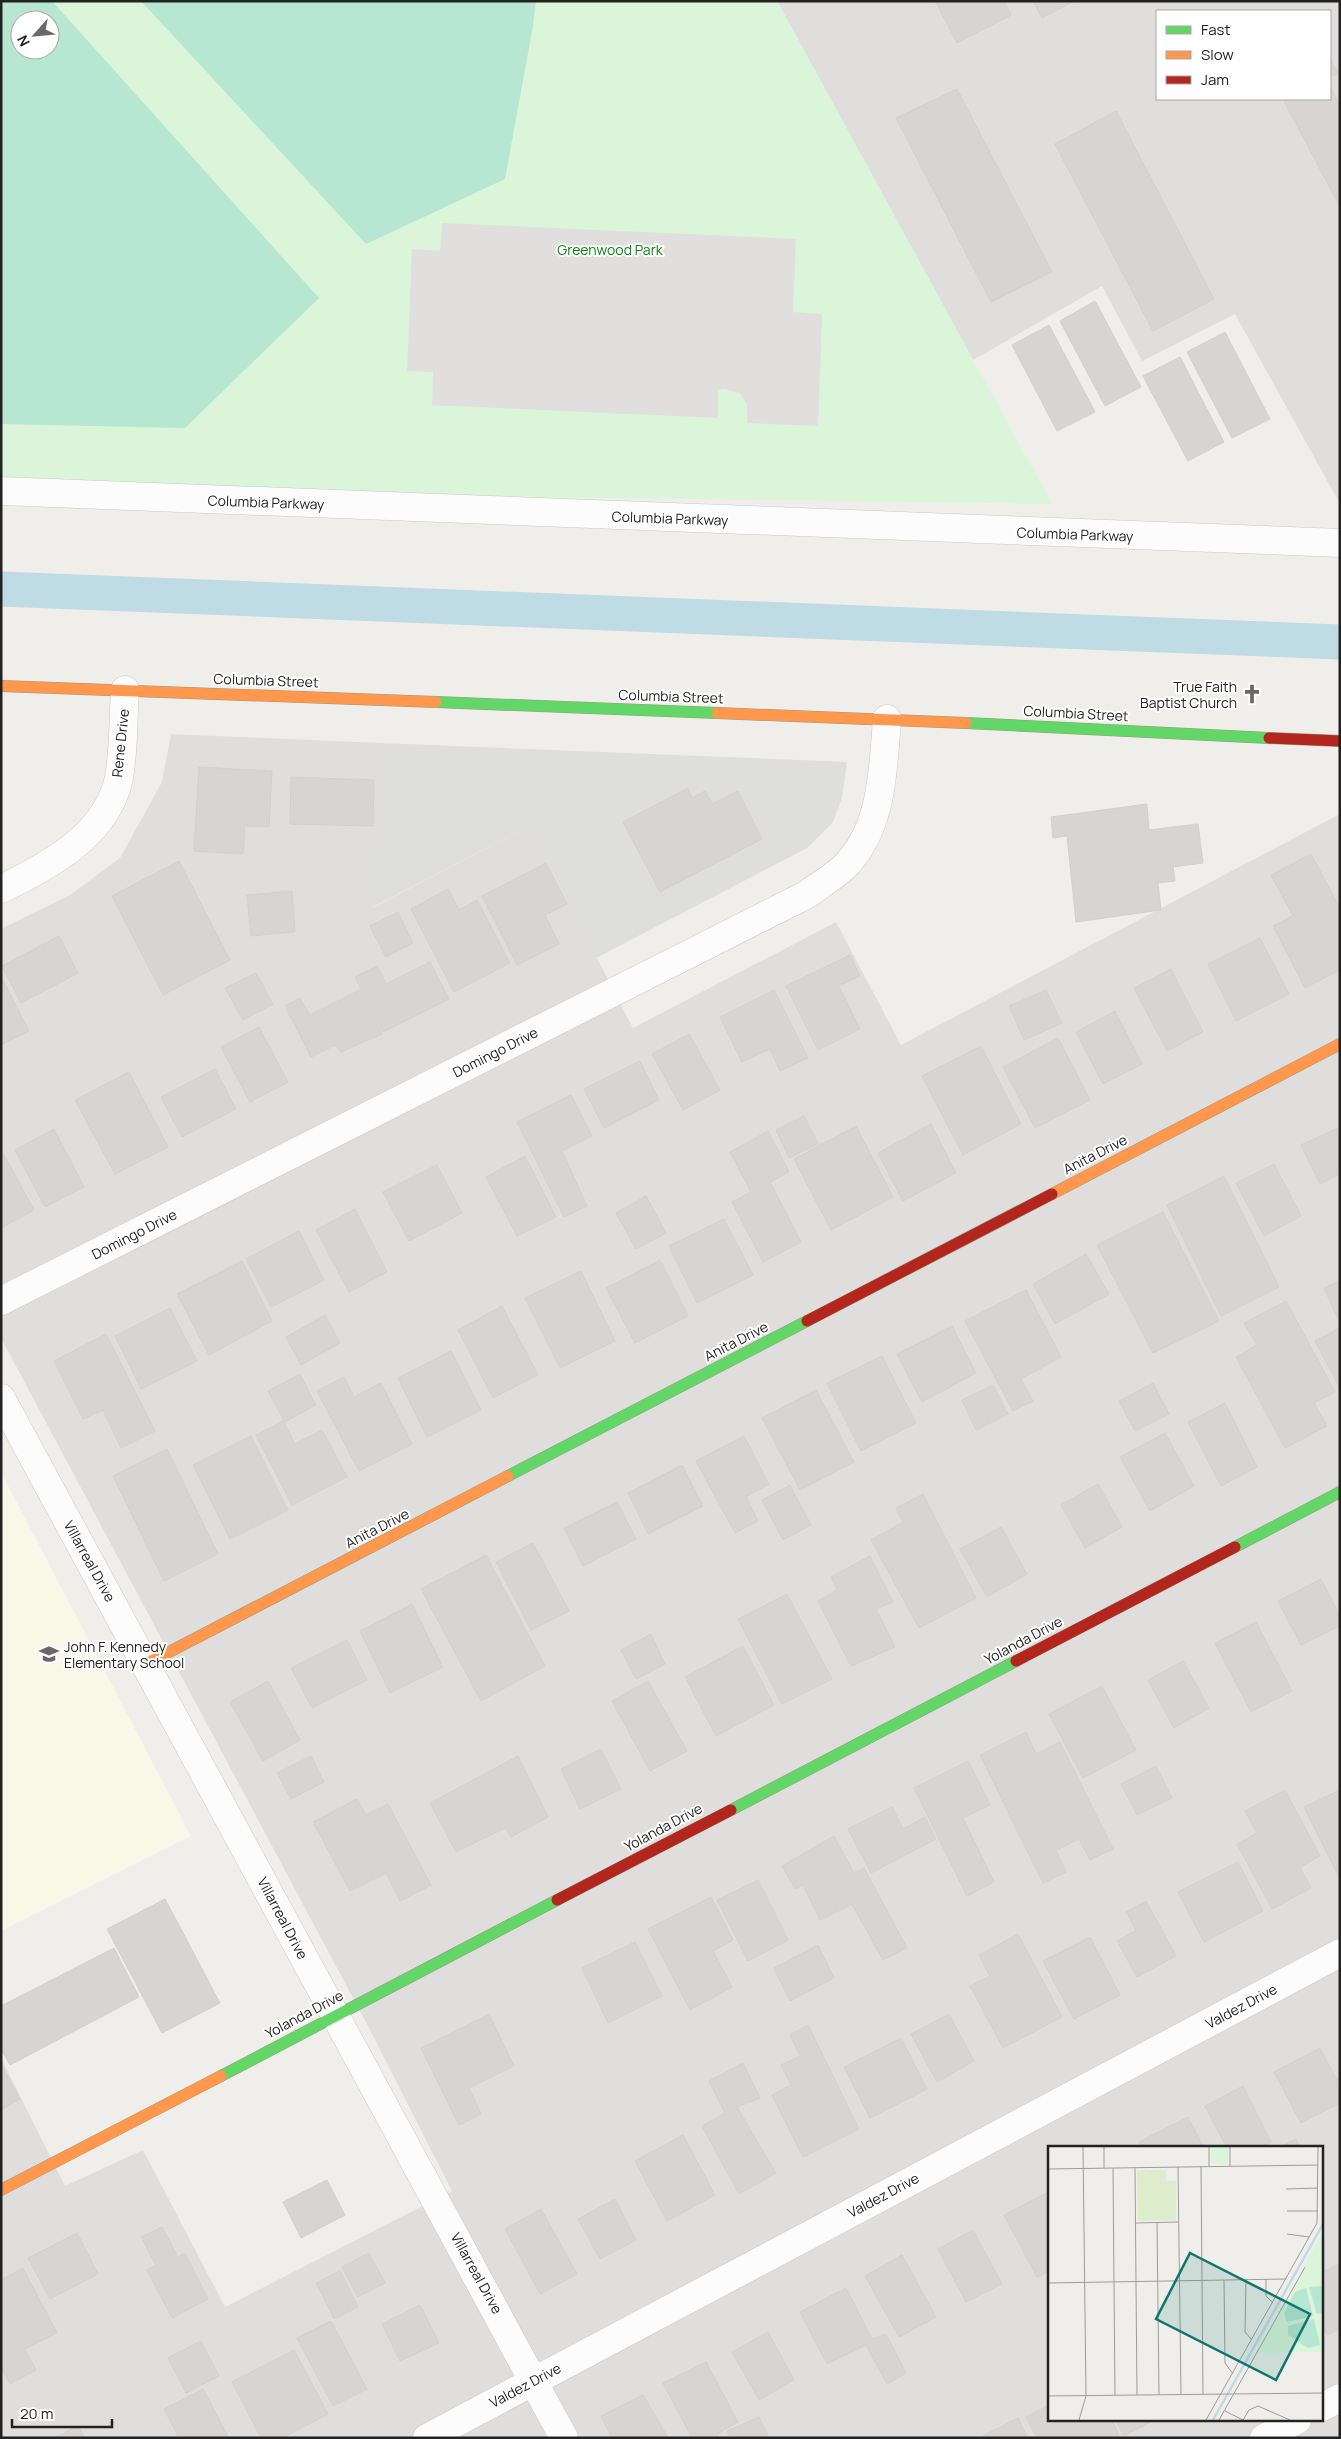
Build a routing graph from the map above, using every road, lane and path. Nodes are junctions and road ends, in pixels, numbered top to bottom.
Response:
1 (1, 491) edge
2 (1340, 543) edge
3 (1, 686) edge
4 (125, 690) junction
5 (887, 719) junction
6 (1340, 741) edge
7 (1, 889) edge
8 (1340, 1044) edge
9 (1, 1301) edge
10 (1, 1398) edge
11 (1340, 1492) edge
12 (146, 1664) junction
13 (1340, 1953) edge
14 (336, 2015) junction
15 (1, 2190) edge
16 (534, 2380) junction
17 (1340, 2398) edge
18 (1324, 2406) edge
19 (1293, 2422) edge
20 (426, 2438) edge
21 (564, 2438) edge
22 (1264, 2438) edge

1 - 2 street, Columbia Parkway
3 - 4 street, Columbia Street
4 - 5 street, Columbia Street
4 - 7 street, Rene Drive
5 - 6 street, Columbia Street
5 - 9 street, Domingo Drive
8 - 12 street, Anita Drive
10 - 12 street, Villarreal Drive
11 - 14 street, Yolanda Drive
12 - 14 street, Villarreal Drive
13 - 16 street, Valdez Drive
14 - 15 street, Yolanda Drive
14 - 16 street, Villarreal Drive
16 - 20 street, Valdez Drive
16 - 21 street, Villarreal Drive
17 - 18 street
19 - 22 street

